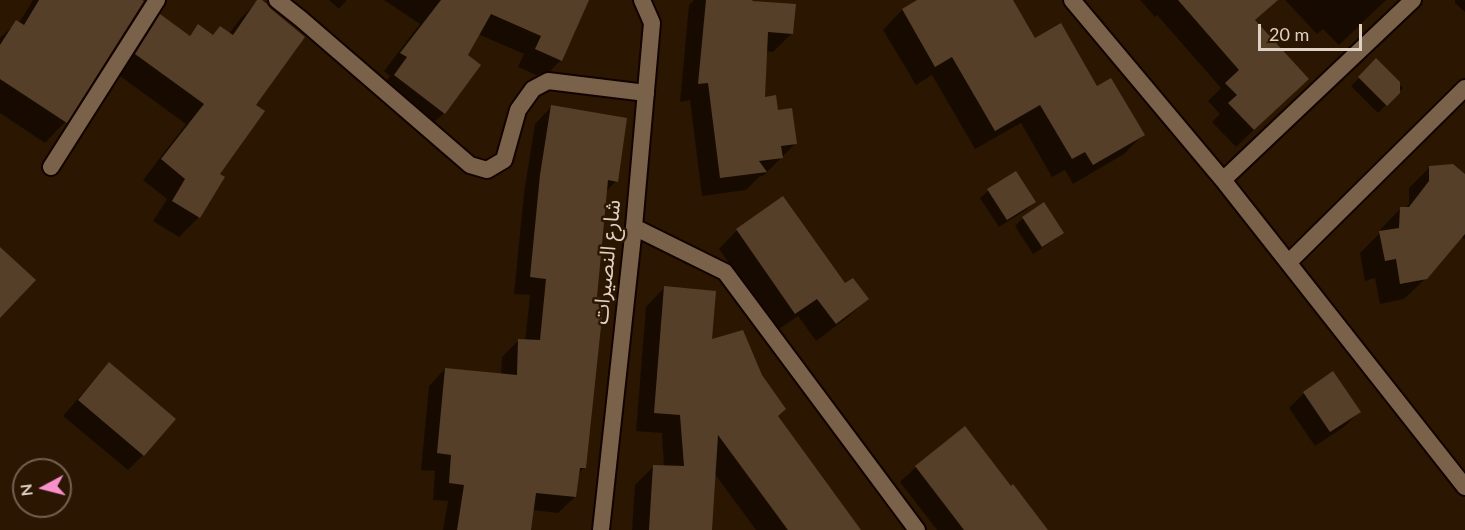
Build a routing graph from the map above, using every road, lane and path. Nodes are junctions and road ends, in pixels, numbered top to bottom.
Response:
1 (157, 0) edge
2 (277, 0) edge
3 (642, 0) edge
4 (658, 0) edge
5 (1072, 0) edge
6 (1413, 0) edge
7 (652, 23) junction
8 (1465, 88) edge
9 (646, 93) junction
10 (51, 167) dead end
11 (1223, 180) junction
12 (634, 227) junction
13 (1289, 262) junction
14 (1465, 487) edge
15 (601, 530) edge
16 (917, 530) edge

1 - 10 street
2 - 9 street
3 - 7 street, شارع النصيرات
4 - 7 street
5 - 11 street
6 - 11 street
7 - 9 street, شارع النصيرات
8 - 13 street
9 - 12 street, شارع النصيرات
11 - 13 street
12 - 15 street, شارع النصيرات
12 - 16 street
13 - 14 street

